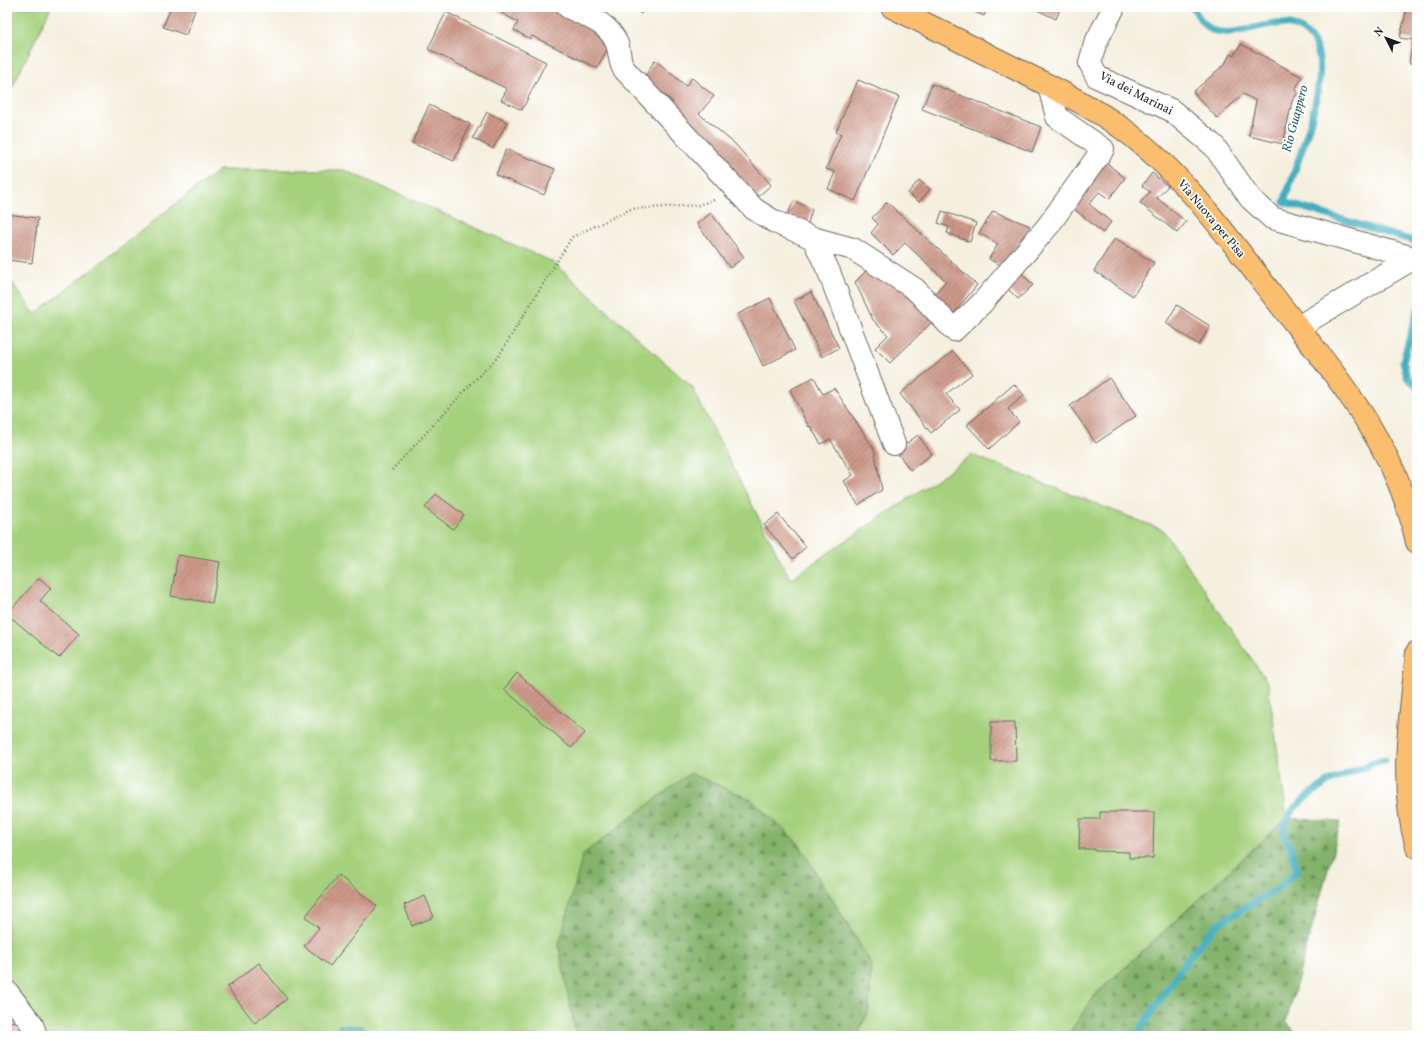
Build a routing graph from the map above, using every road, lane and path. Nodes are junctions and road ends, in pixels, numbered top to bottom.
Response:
1 (568, 7) edge
2 (892, 7) edge
3 (1114, 7) edge
4 (1049, 86) junction
5 (738, 192) junction
6 (813, 238) junction
7 (1415, 259) edge
8 (1298, 327) junction
9 (894, 444) dead end
10 (392, 470) dead end
11 (1417, 542) edge
12 (1417, 652) edge
13 (1417, 847) edge
14 (7, 992) edge
15 (36, 1036) edge

1 - 5 street
2 - 4 main road, Via Nuova per Pisa
3 - 7 street, Via dei Marinai
4 - 6 street
4 - 8 main road, Via Nuova per Pisa
5 - 6 street
5 - 10 path
6 - 9 street
7 - 8 street, Via dei Marinai
8 - 11 main road, Via Nuova per Pisa
12 - 13 main road
14 - 15 street

